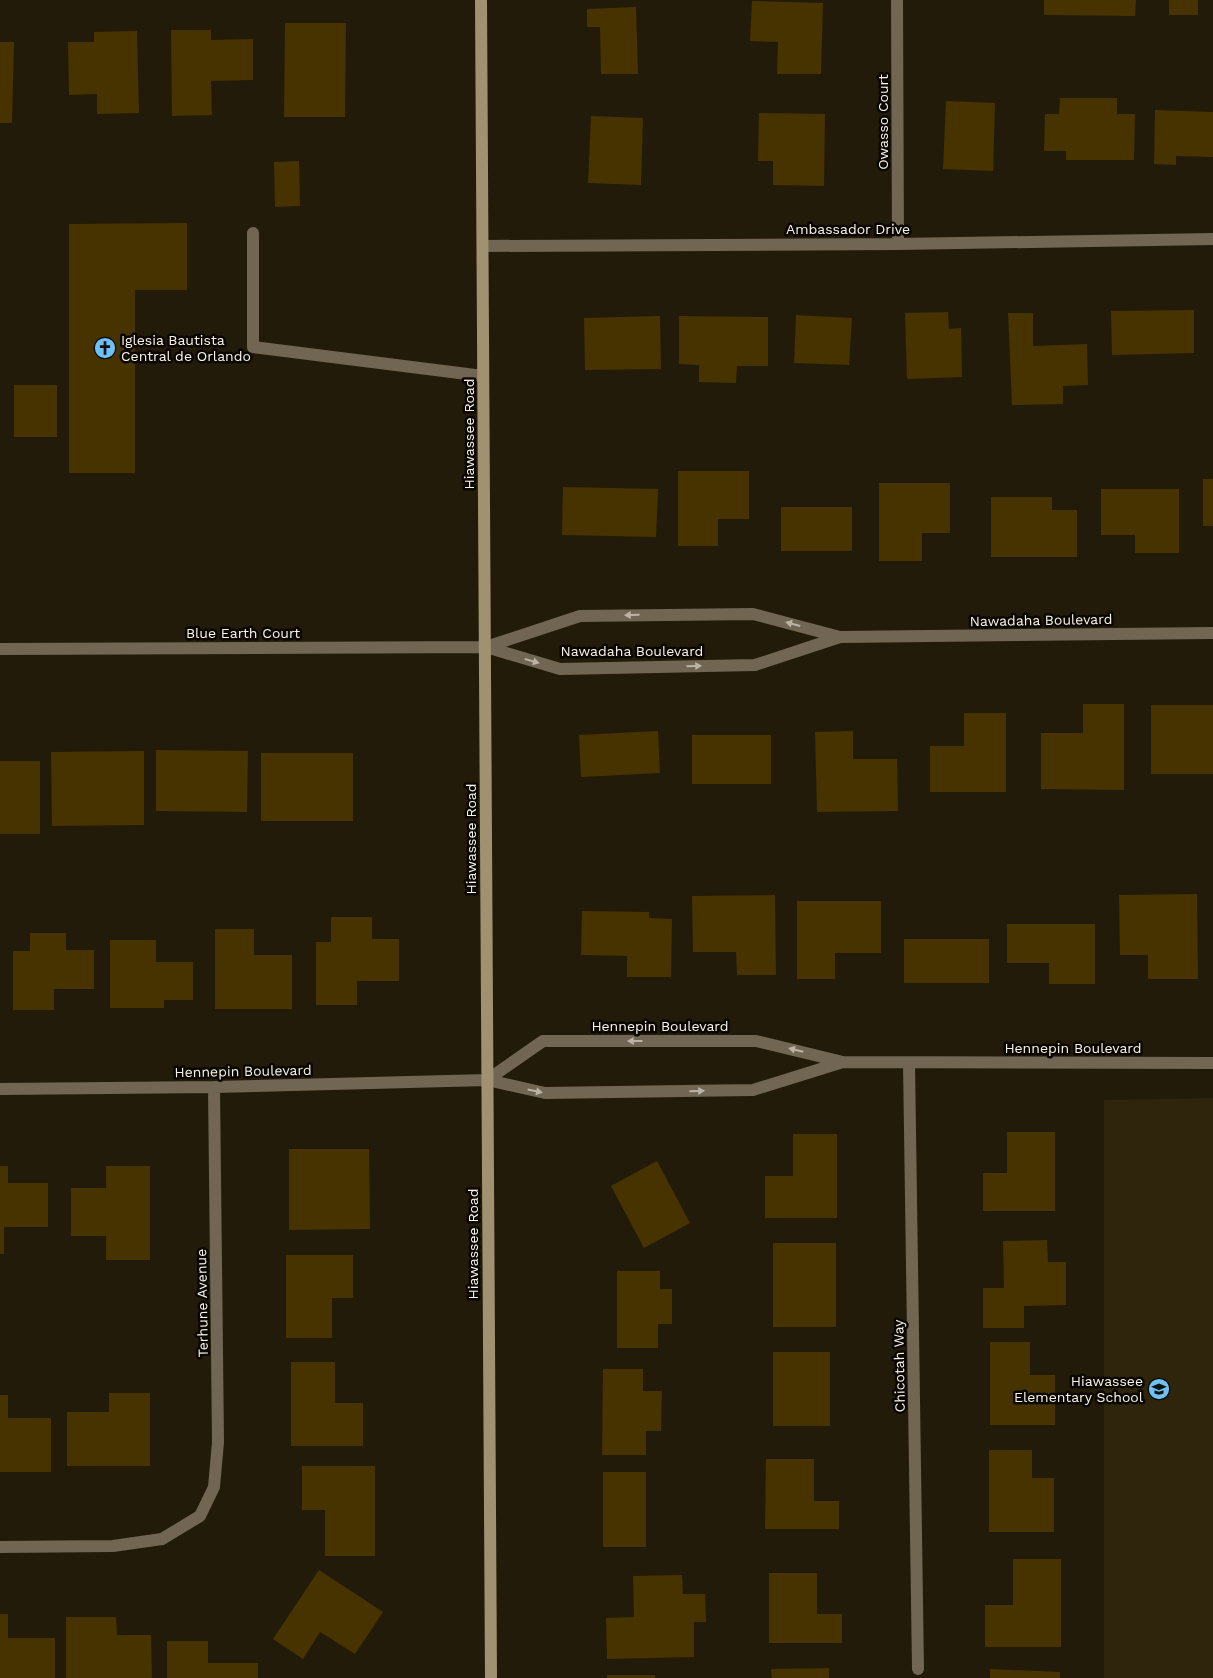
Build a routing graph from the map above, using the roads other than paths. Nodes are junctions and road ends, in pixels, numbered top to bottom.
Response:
1 (481, 0) edge
2 (897, 0) edge
3 (253, 233) dead end
4 (1213, 239) edge
5 (898, 244) junction
6 (483, 246) junction
7 (484, 376) junction
8 (1213, 633) edge
9 (840, 637) junction
10 (486, 647) junction
11 (0, 649) edge
12 (843, 1062) junction
13 (909, 1063) junction
14 (1213, 1063) edge
15 (487, 1080) junction
16 (214, 1086) junction
17 (0, 1089) edge
18 (0, 1547) edge
19 (918, 1669) dead end
20 (491, 1678) edge

1 - 6 main road, Hiawassee Road
2 - 5 street, Owasso Court
3 - 7 street
4 - 5 street, Ambassador Drive
5 - 6 street, Ambassador Drive
6 - 7 main road, Hiawassee Road
7 - 10 main road, Hiawassee Road
8 - 9 street, Nawadaha Boulevard
10 -> 9 street, Nawadaha Boulevard
9 -> 10 street, Nawadaha Boulevard
10 - 11 street, Blue Earth Court
10 - 15 main road, Hiawassee Road
12 - 13 street, Hennepin Boulevard
15 -> 12 street, Hennepin Boulevard
12 -> 15 street, Hennepin Boulevard
13 - 14 street, Hennepin Boulevard
13 - 19 street, Chicotah Way
15 - 16 street, Hennepin Boulevard
15 - 20 main road, Hiawassee Road
16 - 17 street, Hennepin Boulevard
16 - 18 street, Terhune Avenue

